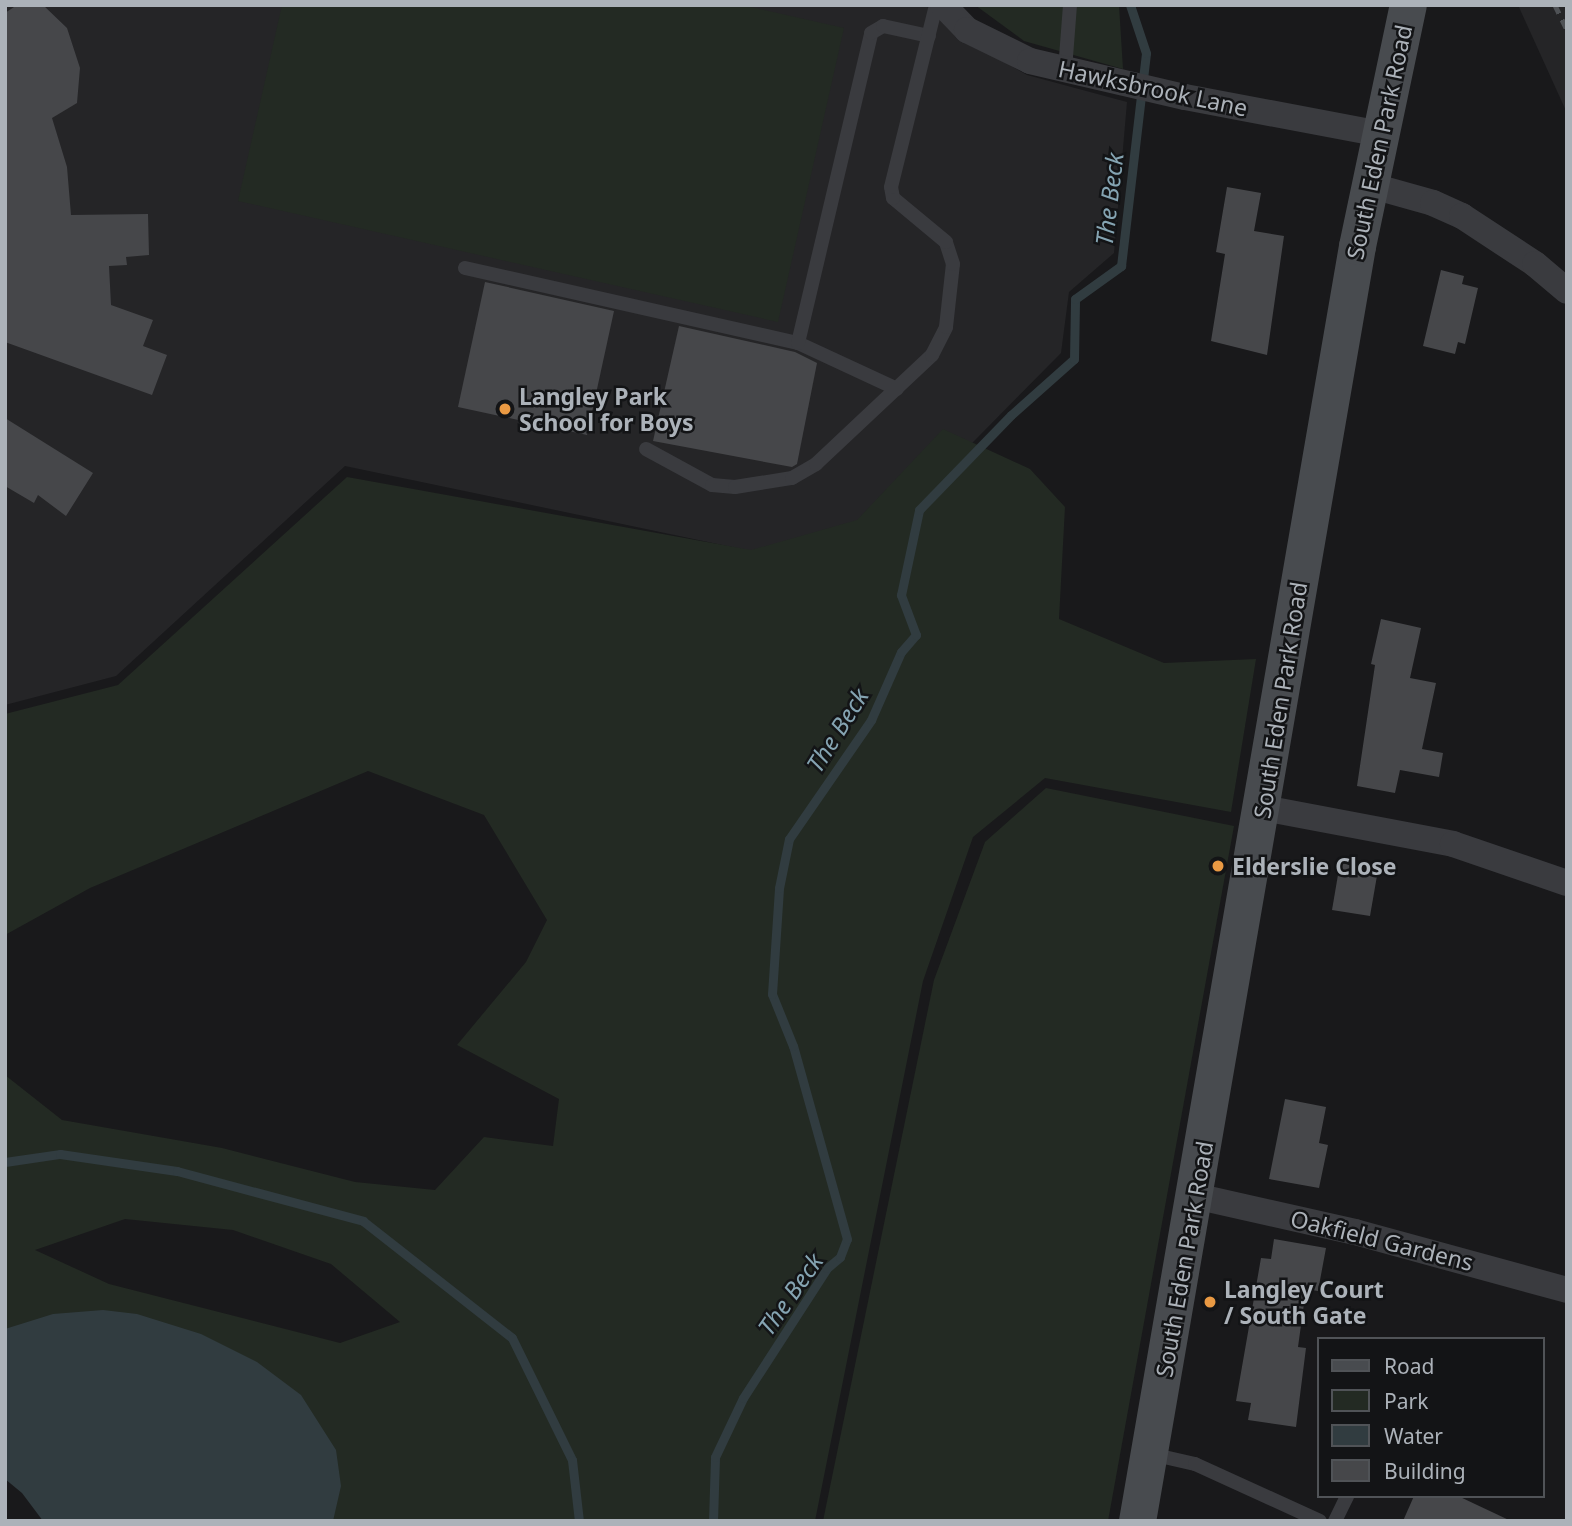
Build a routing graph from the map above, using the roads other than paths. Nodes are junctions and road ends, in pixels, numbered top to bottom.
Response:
1 (936, 5) edge
2 (943, 5) edge
3 (1070, 5) edge
4 (1408, 5) edge
5 (929, 36) junction
6 (1065, 70) junction
7 (1380, 134) junction
8 (1369, 185) junction
9 (465, 268) dead end
10 (1567, 291) edge
11 (798, 343) junction
12 (897, 389) junction
13 (646, 449) dead end
14 (1263, 808) junction
15 (1567, 883) edge
16 (1195, 1196) junction
17 (1567, 1290) edge
18 (1149, 1454) junction
19 (1346, 1498) edge
20 (1137, 1521) edge
21 (1320, 1521) edge
22 (1335, 1521) edge

1 - 5 lane
2 - 6 street, Hawksbrook Lane
3 - 6 lane
4 - 7 main road, South Eden Park Road
5 - 11 lane
5 - 12 lane
6 - 7 street, Hawksbrook Lane
7 - 8 main road, South Eden Park Road
8 - 10 street
8 - 14 main road, South Eden Park Road
9 - 11 lane
11 - 12 lane
12 - 13 lane
14 - 15 street
14 - 16 main road, South Eden Park Road
16 - 17 street, Oakfield Gardens
16 - 18 main road, South Eden Park Road
18 - 20 main road, South Eden Park Road
18 - 21 lane
19 - 22 lane

